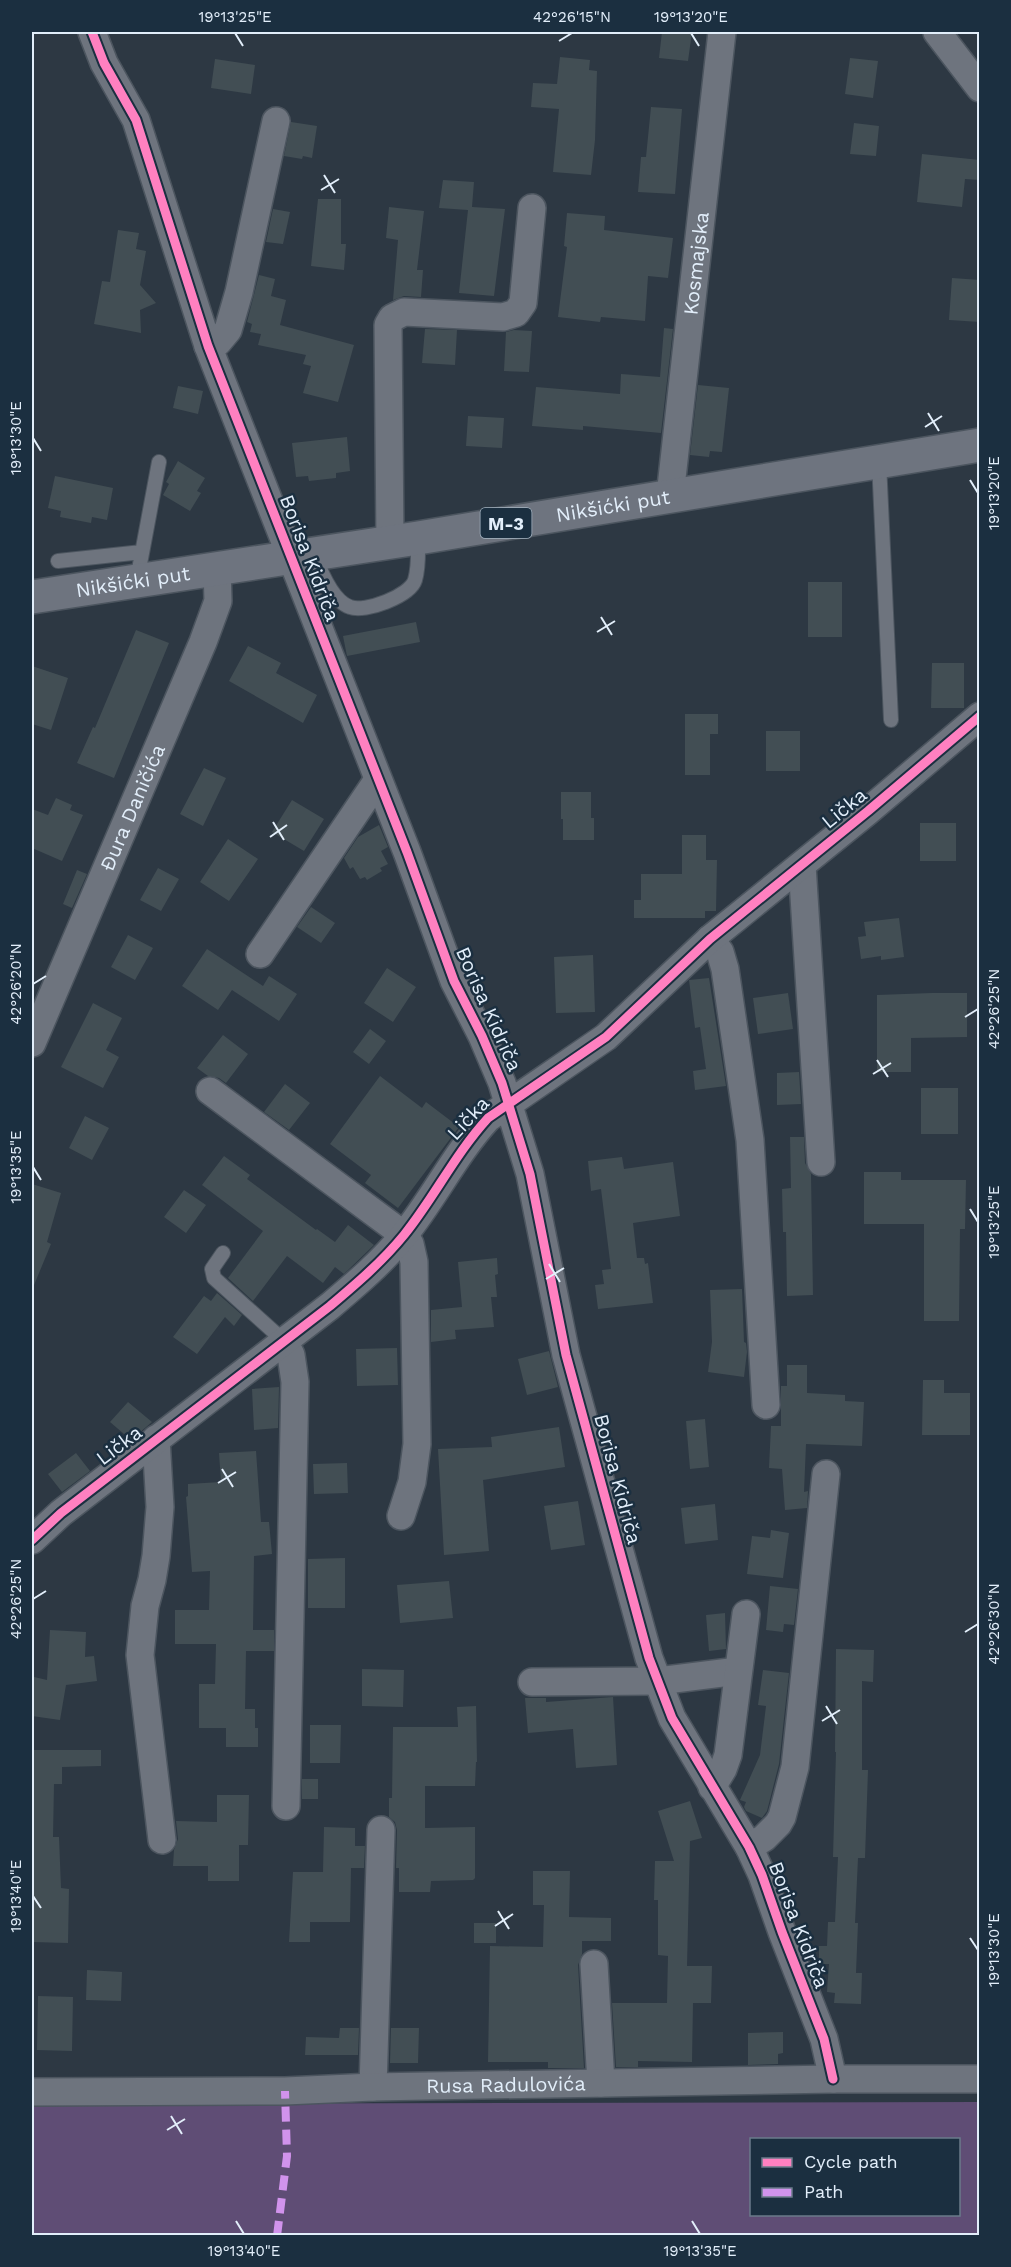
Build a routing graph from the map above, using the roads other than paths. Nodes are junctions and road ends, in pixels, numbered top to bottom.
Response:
1 (92, 32) edge
2 (722, 32) edge
3 (937, 32) edge
4 (980, 88) edge
5 (276, 120) dead end
6 (532, 208) dead end
7 (208, 346) junction
8 (980, 445) edge
9 (159, 462) dead end
10 (879, 462) junction
11 (670, 496) junction
12 (404, 540) junction
13 (302, 555) junction
14 (58, 561) dead end
15 (139, 567) junction
16 (217, 569) junction
17 (32, 597) edge
18 (891, 720) dead end
19 (976, 728) edge
20 (377, 781) junction
21 (802, 865) junction
22 (710, 939) junction
23 (260, 954) dead end
24 (32, 1042) edge
25 (210, 1091) dead end
26 (508, 1102) junction
27 (821, 1162) dead end
28 (404, 1235) junction
29 (223, 1253) dead end
30 (284, 1341) junction
31 (766, 1405) dead end
32 (156, 1439) junction
33 (826, 1474) dead end
34 (401, 1516) dead end
35 (32, 1540) edge
36 (746, 1614) dead end
37 (738, 1671) junction
38 (532, 1682) dead end
39 (658, 1682) junction
40 (712, 1787) junction
41 (286, 1806) dead end
42 (381, 1830) dead end
43 (162, 1840) dead end
44 (749, 1847) junction
45 (594, 1964) dead end
46 (833, 2079) junction
47 (980, 2079) edge
48 (601, 2083) junction
49 (373, 2087) junction
50 (32, 2088) edge
51 (32, 2092) edge

1 - 7 street, Borisa Kidriča
2 - 11 street, Kosmajska
3 - 4 street
5 - 7 street
6 - 12 street
7 - 13 street, Borisa Kidriča
8 - 10 main road, Nikšićki put / M-3
9 - 15 lane
10 - 11 main road, Nikšićki put / M-3
10 - 18 lane
11 - 12 main road, Nikšićki put / M-3
12 - 13 main road, Nikšićki put / M-3
12 - 13 lane
13 - 16 main road, Nikšićki put / M-3
13 - 20 street, Borisa Kidriča
14 - 15 lane
15 - 16 main road, Nikšićki put / M-3
15 - 17 main road, Nikšićki put / M-3
16 - 24 street, Đura Daničića
19 - 21 street, Lička
20 - 23 street
20 - 26 street, Borisa Kidriča
21 - 22 street, Lička
21 - 27 street
22 - 26 street, Lička
22 - 31 street
25 - 28 street
26 - 28 street, Lička
26 - 39 street, Borisa Kidriča
28 - 30 street, Lička
28 - 34 street
29 - 30 lane
30 - 32 street, Lička
30 - 41 street
32 - 35 street, Lička
32 - 43 street
33 - 44 street
36 - 37 street
37 - 39 street
37 - 40 street
38 - 39 street
39 - 40 street, Borisa Kidriča
40 - 44 street, Borisa Kidriča
42 - 49 street
44 - 46 street, Borisa Kidriča
45 - 48 street
46 - 47 street, Rusa Radulovića
46 - 48 street, Rusa Radulovića
48 - 49 street, Rusa Radulovića
49 - 51 street, Rusa Radulovića
50 - 51 street

